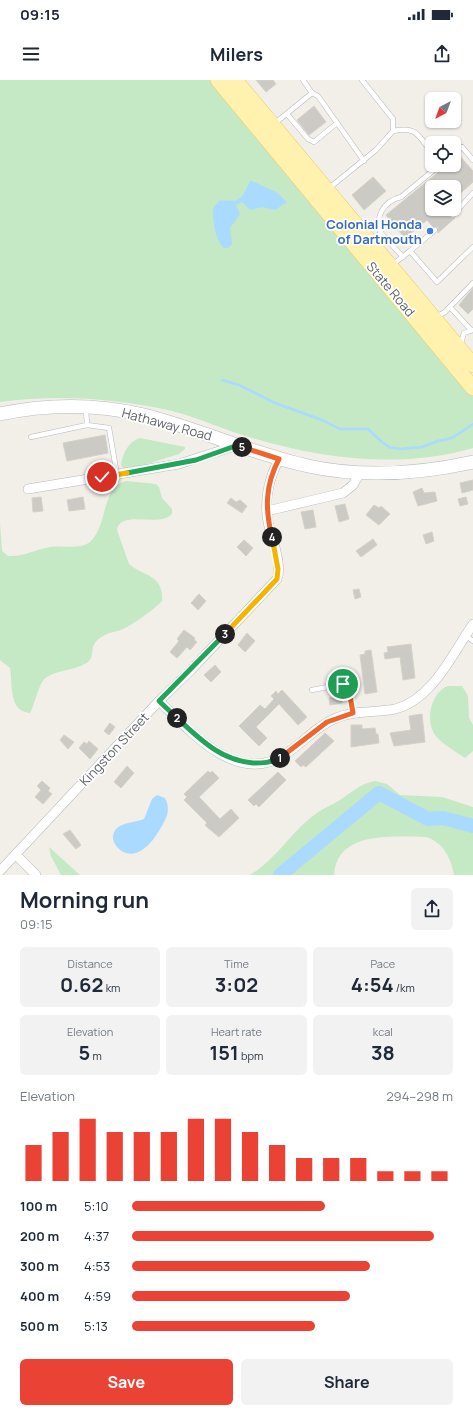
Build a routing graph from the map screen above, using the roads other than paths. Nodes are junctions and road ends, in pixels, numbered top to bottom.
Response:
1 (218, 80) edge
2 (236, 80) edge
3 (304, 80) edge
4 (362, 80) edge
5 (312, 93) junction
6 (287, 114) junction
7 (338, 123) junction
8 (273, 125) junction
9 (392, 131) junction
10 (425, 144) edge
11 (461, 148) edge
12 (473, 160) edge
13 (364, 161) junction
14 (431, 172) edge
15 (473, 193) edge
16 (321, 194) junction
17 (461, 206) edge
18 (435, 230) dead end
19 (375, 237) junction
20 (473, 247) edge
21 (410, 251) junction
22 (397, 262) junction
23 (473, 283) edge
24 (450, 307) junction
25 (434, 319) junction
26 (472, 330) edge
27 (460, 349) junction
28 (473, 365) edge
29 (473, 388) edge
30 (85, 407) junction
31 (0, 414) edge
32 (87, 425) junction
33 (30, 437) dead end
34 (238, 445) junction
35 (279, 459) junction
36 (473, 462) edge
37 (360, 473) junction
38 (116, 475) junction
39 (28, 488) dead end
40 (267, 511) junction
41 (473, 624) edge
42 (469, 638) edge
43 (312, 690) dead end
44 (159, 701) junction
45 (353, 713) junction
46 (16, 855) junction
47 (0, 871) edge
48 (36, 875) edge

1 - 16 main road, State Road
2 - 8 main road, State Road
3 - 5 lane
4 - 9 lane
5 - 6 lane
5 - 7 lane
6 - 7 lane
6 - 8 lane
7 - 13 lane
8 - 16 main road, State Road
9 - 10 lane
9 - 13 lane
11 - 12 lane
13 - 16 lane
14 - 19 lane
15 - 17 lane
16 - 19 main road, State Road
16 - 29 main road, State Road
18 - 21 lane
19 - 22 main road, State Road
20 - 21 lane
21 - 22 lane
22 - 25 main road, State Road
23 - 24 lane
24 - 25 lane
24 - 26 lane
25 - 27 main road, State Road
26 - 27 lane
27 - 28 main road, State Road
30 - 31 main road, Hathaway Road
30 - 32 lane
30 - 34 main road, Hathaway Road
32 - 33 lane
32 - 38 lane
34 - 35 main road, Hathaway Road
34 - 38 street
35 - 37 main road, Hathaway Road
35 - 40 street, Kingston Street
36 - 37 main road, Hathaway Road
37 - 40 street
38 - 39 street
40 - 44 street, Kingston Street
41 - 42 street
42 - 45 street
43 - 45 lane
44 - 45 street
44 - 46 street, Kingston Street
46 - 47 street, Kingston Street
46 - 48 street

